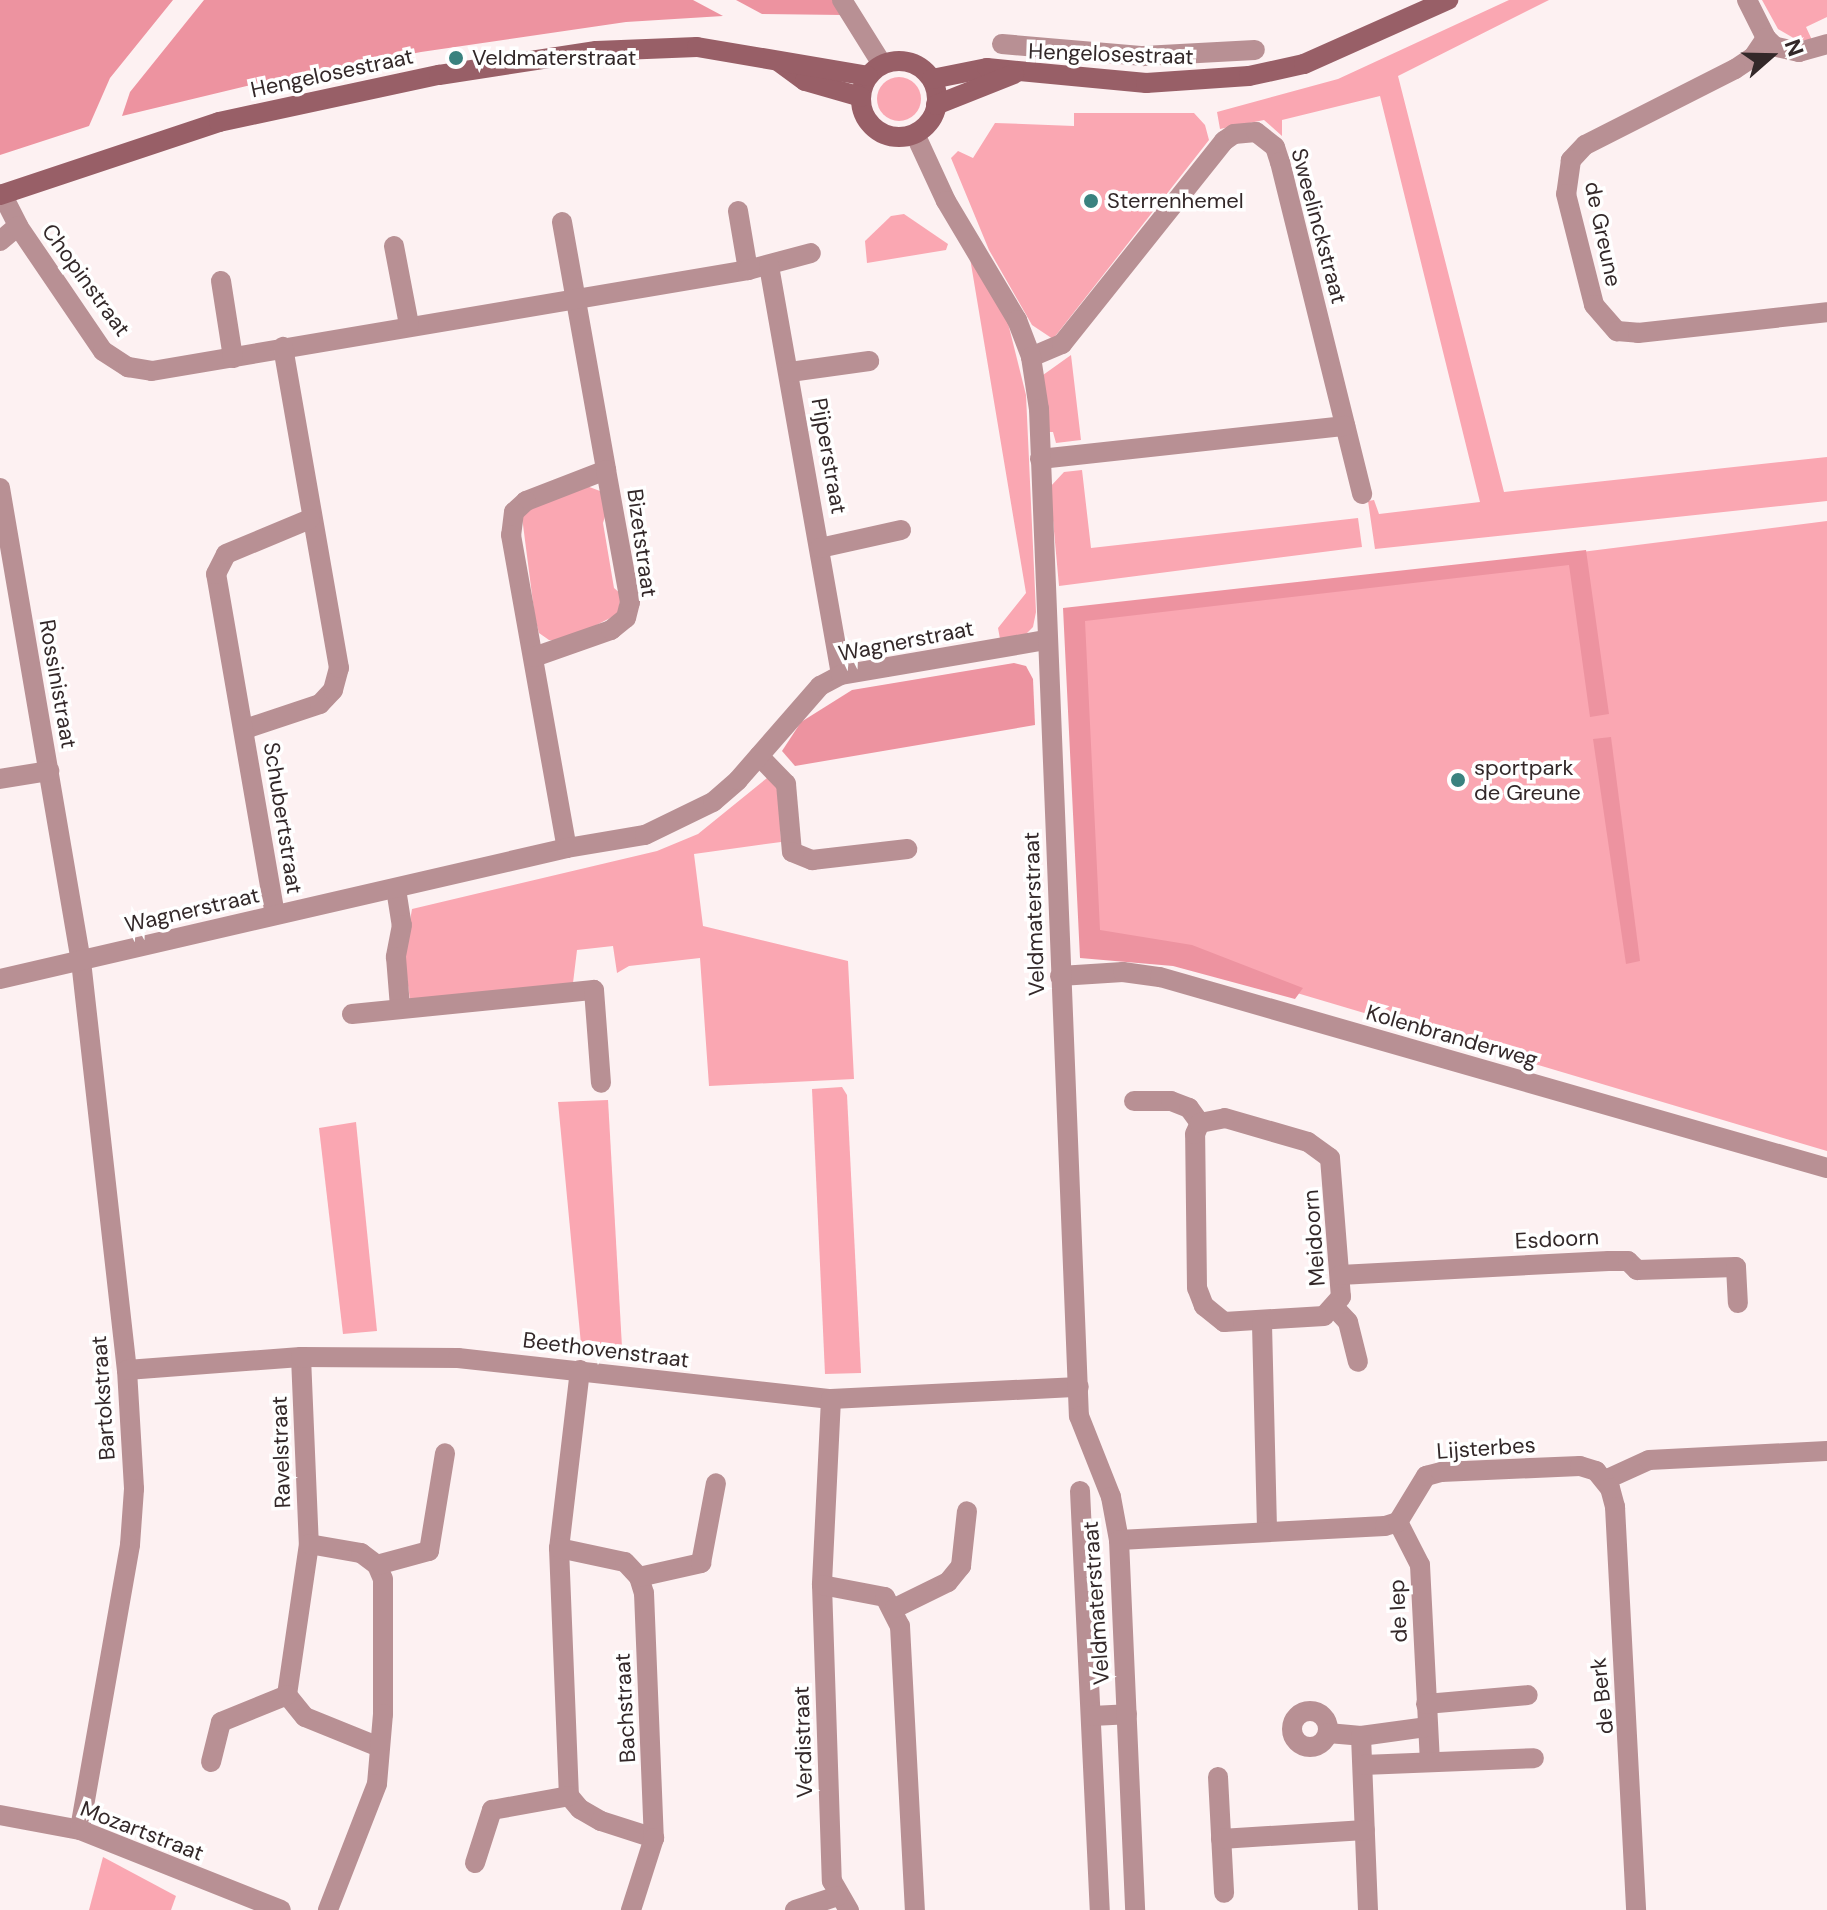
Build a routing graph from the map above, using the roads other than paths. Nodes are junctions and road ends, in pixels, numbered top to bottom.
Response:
1 (842, 0) edge
2 (1448, 0) edge
3 (1747, 0) edge
4 (1766, 38) junction
5 (1002, 44) dead end
6 (1827, 44) edge
7 (1039, 48) junction
8 (1255, 50) dead end
9 (1203, 52) junction
10 (779, 62) junction
11 (875, 70) junction
12 (1014, 74) junction
13 (932, 79) junction
14 (1206, 81) junction
15 (861, 97) junction
16 (936, 105) junction
17 (915, 134) junction
18 (1, 194) edge
19 (738, 211) dead end
20 (562, 222) dead end
21 (18, 226) junction
22 (0, 241) edge
23 (394, 246) dead end
24 (811, 253) dead end
25 (769, 266) junction
26 (748, 270) junction
27 (221, 281) dead end
28 (579, 299) junction
29 (1827, 312) edge
30 (409, 325) junction
31 (283, 347) junction
32 (1031, 357) junction
33 (233, 358) junction
34 (869, 361) dead end
35 (790, 372) junction
36 (1345, 426) junction
37 (1040, 459) junction
38 (606, 470) junction
39 (0, 488) edge
40 (1362, 494) dead end
41 (310, 519) junction
42 (901, 530) dead end
43 (820, 548) junction
44 (10, 606) edge
45 (1046, 640) junction
46 (534, 657) junction
47 (841, 675) junction
48 (245, 729) junction
49 (759, 756) junction
50 (49, 771) junction
51 (0, 779) edge
52 (567, 848) junction
53 (907, 849) dead end
54 (396, 889) junction
55 (275, 915) junction
56 (81, 961) junction
57 (1060, 976) junction
58 (0, 979) edge
59 (400, 1007) junction
60 (352, 1014) dead end
61 (601, 1083) dead end
62 (1134, 1101) dead end
63 (1200, 1123) junction
64 (1827, 1168) edge
65 (1340, 1275) junction
66 (1738, 1303) dead end
67 (1335, 1308) junction
68 (1262, 1324) junction
69 (301, 1357) junction
70 (1358, 1362) dead end
71 (127, 1370) junction
72 (580, 1370) junction
73 (1079, 1387) junction
74 (831, 1399) junction
75 (1827, 1451) edge
76 (445, 1453) dead end
77 (1605, 1480) junction
78 (716, 1483) dead end
79 (1080, 1491) dead end
80 (967, 1511) dead end
81 (1398, 1522) junction
82 (1267, 1530) junction
83 (1119, 1540) junction
84 (309, 1544) junction
85 (559, 1548) junction
86 (377, 1565) junction
87 (639, 1577) junction
88 (822, 1585) junction
89 (895, 1608) junction
90 (287, 1695) junction
91 (1528, 1695) dead end
92 (1426, 1704) junction
93 (1127, 1714) junction
94 (1092, 1716) junction
95 (1427, 1727) junction
96 (1328, 1733) dead end
97 (1361, 1736) junction
98 (379, 1747) junction
99 (1534, 1758) dead end
100 (211, 1762) dead end
101 (1430, 1762) junction
102 (1363, 1765) junction
103 (1218, 1777) dead end
104 (569, 1796) junction
105 (0, 1815) edge
106 (80, 1830) junction
107 (1365, 1830) junction
108 (654, 1838) junction
109 (1221, 1839) junction
110 (475, 1863) dead end
111 (1224, 1893) dead end
112 (843, 1903) edge
113 (269, 1908) edge
114 (328, 1910) edge
115 (631, 1910) edge
116 (795, 1910) edge
117 (915, 1910) edge
118 (1100, 1910) edge
119 (1135, 1910) edge
120 (1368, 1910) edge
121 (1636, 1910) edge

1 - 11 street
2 - 14 main road, Hengelosestraat
3 - 4 street
4 - 6 street
4 - 29 street, de Greune
5 - 7 street, Hengelosestraat
7 - 9 street, Hengelosestraat
7 - 12 street, Hengelosestraat
8 - 9 street, Hengelosestraat
9 - 14 street, Hengelosestraat
10 - 11 main road, Hengelosestraat
10 - 15 main road, Hengelosestraat
10 - 18 main road, Hengelosestraat
11 - 13 main road
11 - 15 main road
12 - 13 main road, Hengelosestraat
12 - 14 main road, Hengelosestraat
12 - 16 main road, Hengelosestraat
13 - 16 main road
15 - 17 main road
16 - 17 main road
17 - 32 street, Veldmaterstraat
18 - 21 street
19 - 26 street
20 - 28 street
21 - 22 street, Chopinstraat
21 - 33 street, Chopinstraat
23 - 30 street
24 - 25 street, Chopinstraat
25 - 26 street, Chopinstraat
25 - 35 street, Pijperstraat
26 - 28 street, Chopinstraat
27 - 33 street
28 - 30 street, Chopinstraat
28 - 38 street, Bizetstraat
30 - 31 street, Chopinstraat
31 - 33 street, Chopinstraat
31 - 41 street, Schubertstraat
32 - 36 street, Sweelinckstraat
32 - 37 street, Veldmaterstraat
34 - 35 street, Pijperstraat
35 - 43 street, Pijperstraat
36 - 37 street
36 - 40 street, Sweelinckstraat
37 - 45 street, Veldmaterstraat
38 - 46 street, Bizetstraat
38 - 46 street, Bizetstraat
39 - 44 street, Rossinistraat
41 - 48 street, Schubertstraat
41 - 48 street, Schubertstraat
42 - 43 street, Pijperstraat
43 - 47 street, Pijperstraat
44 - 50 street, Rossinistraat
45 - 47 street, Wagnerstraat
45 - 57 street, Veldmaterstraat
46 - 52 street, Bizetstraat
47 - 49 street, Wagnerstraat
48 - 55 street, Schubertstraat
49 - 52 street, Wagnerstraat
49 - 53 street
50 - 51 street, Rossinistraat
50 - 56 street, Rossinistraat
52 - 54 street, Wagnerstraat
54 - 55 street, Wagnerstraat
54 - 59 street
55 - 56 street, Wagnerstraat
56 - 58 street, Wagnerstraat
56 - 71 street, Bartokstraat
57 - 64 street, Kolenbranderweg
57 - 73 street, Veldmaterstraat
59 - 60 street
59 - 61 street
62 - 63 street
63 - 65 street, Meidoorn
63 - 68 street, Meidoorn
65 - 66 street, Esdoorn
65 - 67 street, Meidoorn
67 - 68 street, Meidoorn
67 - 70 street, Meidoorn
68 - 82 street
69 - 71 street, Beethovenstraat
69 - 72 street, Beethovenstraat
69 - 84 street, Ravelstraat
71 - 106 street, Bartokstraat
72 - 74 street, Beethovenstraat
72 - 85 street
73 - 74 street, Beethovenstraat
73 - 83 street, Veldmaterstraat
74 - 88 street, Verdistraat
75 - 77 street
76 - 86 street
77 - 81 street, Lijsterbes
77 - 121 street, de Berk
78 - 87 street
79 - 94 street, Veldmaterstraat
80 - 89 street
81 - 82 street
81 - 92 street, de Iep
82 - 83 street
83 - 93 street, Veldmaterstraat
84 - 86 street
84 - 90 street, Ravelstraat
85 - 87 street
85 - 104 street
86 - 98 street
87 - 108 street, Bachstraat
88 - 89 street
88 - 112 street, Verdistraat
89 - 117 street
90 - 98 street
90 - 100 street
91 - 92 street
92 - 95 street, de Iep
93 - 94 street, Veldmaterstraat
93 - 119 street, Veldmaterstraat
94 - 118 street, Veldmaterstraat
95 - 97 street
95 - 101 street, de Iep
96 - 97 street
97 - 102 street
98 - 114 street
99 - 101 street
101 - 102 street
102 - 107 street
103 - 109 street
104 - 108 street
104 - 110 street
105 - 106 street, Mozartstraat
106 - 113 street, Mozartstraat
107 - 109 street
107 - 120 street
108 - 115 street, Bachstraat
109 - 111 street
112 - 116 street, Verdistraat

